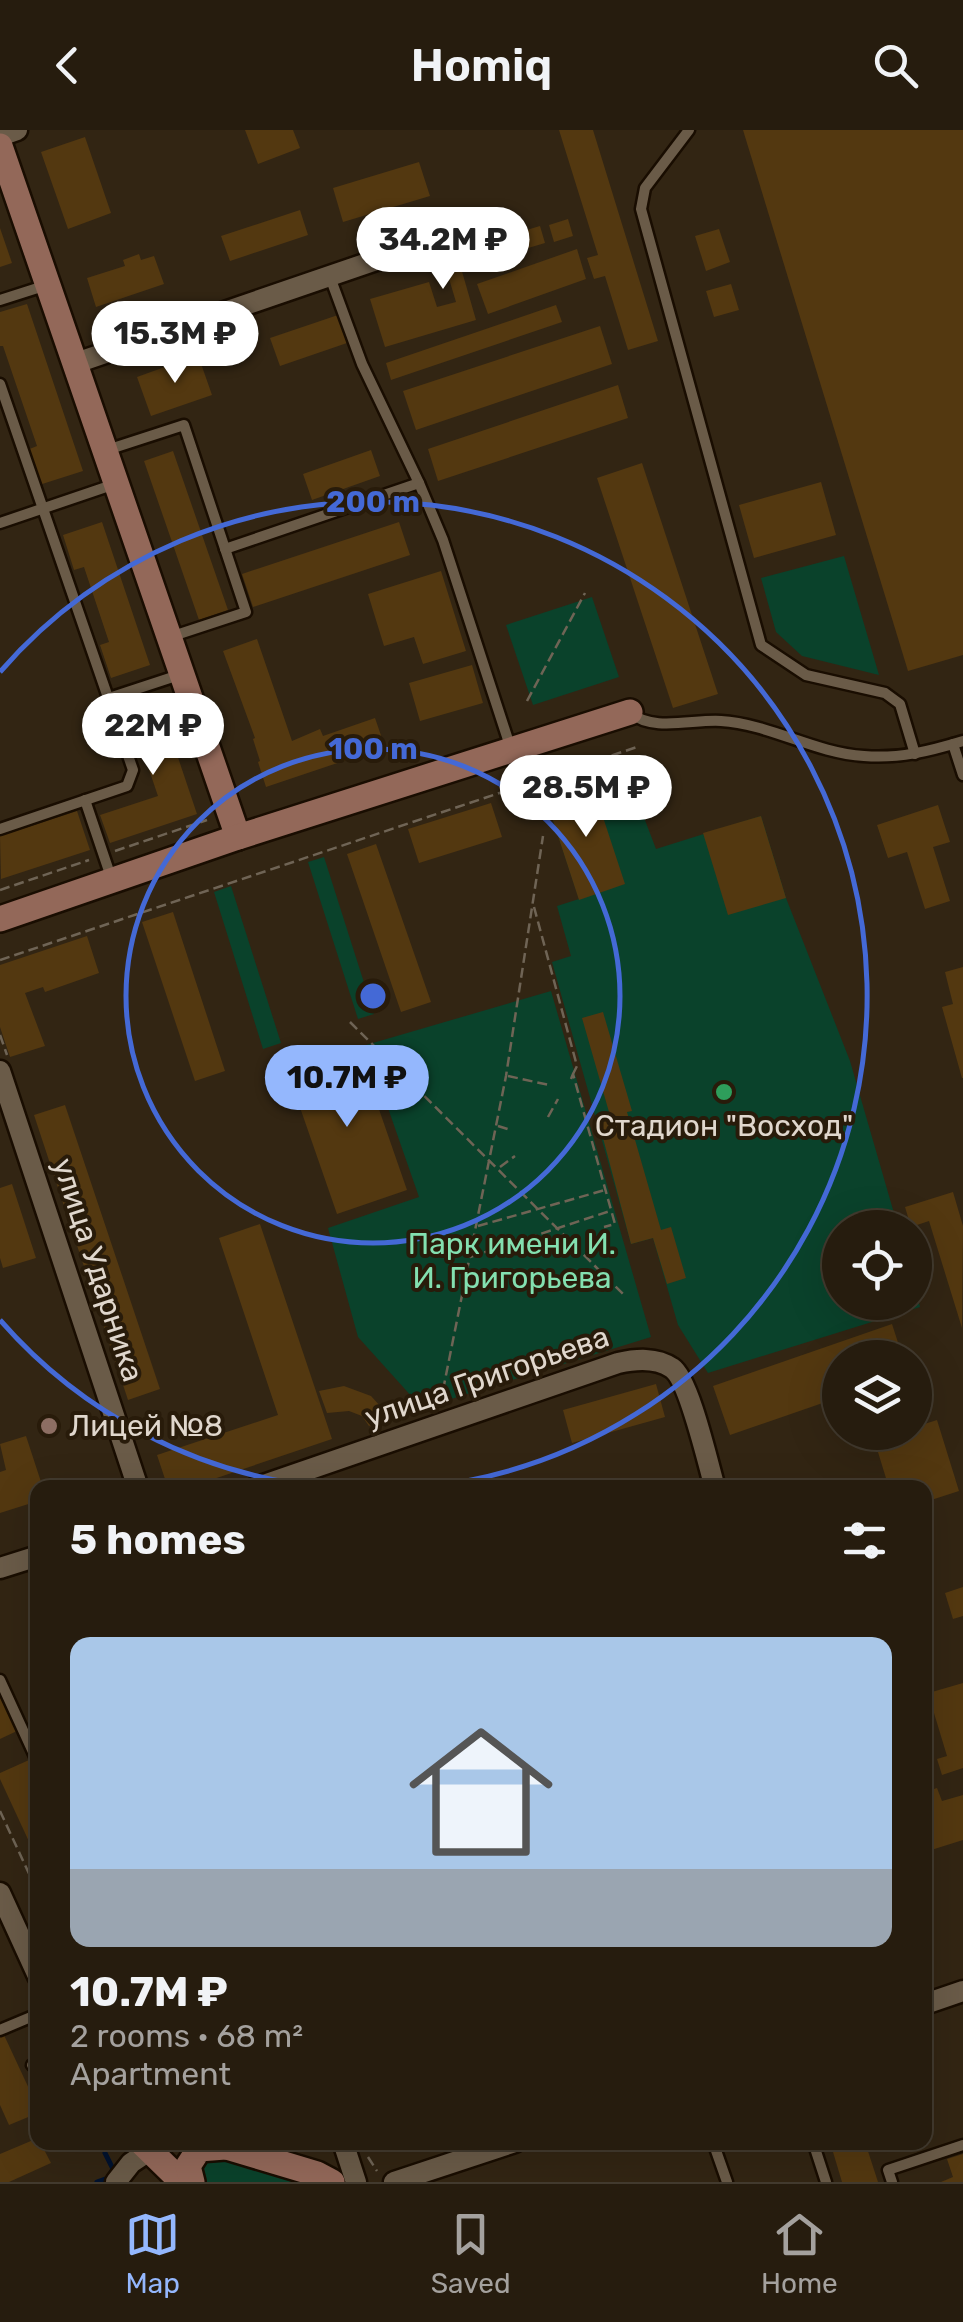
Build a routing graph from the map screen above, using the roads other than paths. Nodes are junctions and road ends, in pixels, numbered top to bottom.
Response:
1 (17, 130) edge
2 (689, 130) edge
3 (0, 136) edge
4 (0, 146) edge
5 (490, 221) dead end
6 (330, 277) junction
7 (49, 284) junction
8 (0, 300) edge
9 (76, 362) junction
10 (0, 384) edge
11 (106, 451) junction
12 (419, 482) junction
13 (118, 484) junction
14 (43, 508) junction
15 (0, 523) edge
16 (225, 549) junction
17 (170, 637) junction
18 (182, 674) junction
19 (109, 698) junction
20 (630, 712) joint
21 (958, 743) edge
22 (512, 750) junction
23 (915, 754) junction
24 (963, 775) edge
25 (85, 800) junction
26 (0, 828) edge
27 (238, 838) junction
28 (112, 880) junction
29 (3, 914) edge
30 (0, 1071) edge
31 (135, 1480) edge
32 (278, 1480) edge
33 (714, 1480) edge
34 (30, 1559) edge
35 (0, 1568) edge
36 (0, 1680) edge
37 (30, 1745) edge
38 (0, 1893) edge
39 (30, 1955) edge
40 (963, 1991) edge
41 (932, 2002) edge
42 (30, 2017) edge
43 (0, 2030) edge
44 (963, 2145) edge
45 (142, 2150) edge
46 (148, 2150) edge
47 (198, 2150) edge
48 (235, 2150) edge
49 (346, 2150) edge
50 (476, 2150) edge
51 (716, 2150) edge
52 (816, 2150) edge
53 (386, 2176) edge
54 (116, 2182) edge
55 (182, 2182) edge
56 (192, 2182) edge
57 (332, 2182) edge
58 (356, 2182) edge
59 (727, 2182) edge
60 (826, 2182) edge
61 (892, 2182) edge

1 - 3 street
2 - 23 lane
4 - 7 street
5 - 6 street
6 - 9 street
6 - 12 lane
7 - 8 lane
7 - 9 street
9 - 11 street
10 - 14 lane
11 - 13 street
11 - 16 lane
12 - 16 lane
12 - 22 lane
13 - 14 lane
13 - 17 street
14 - 15 lane
14 - 19 lane
16 - 17 lane
17 - 18 street
18 - 19 lane
18 - 27 street
19 - 25 lane
20 - 22 street
20 - 23 lane
21 - 23 lane
21 - 24 lane
22 - 27 street
25 - 26 lane
25 - 28 lane
27 - 28 street
28 - 29 street
30 - 31 street, улица Ударника
32 - 33 street, улица Григорьева
34 - 35 street
36 - 37 lane
38 - 39 street
40 - 41 street
42 - 43 lane
44 - 61 lane
45 - 54 street
46 - 55 street
47 - 56 street
48 - 57 street
49 - 58 street
50 - 53 street
51 - 59 lane
52 - 60 lane

